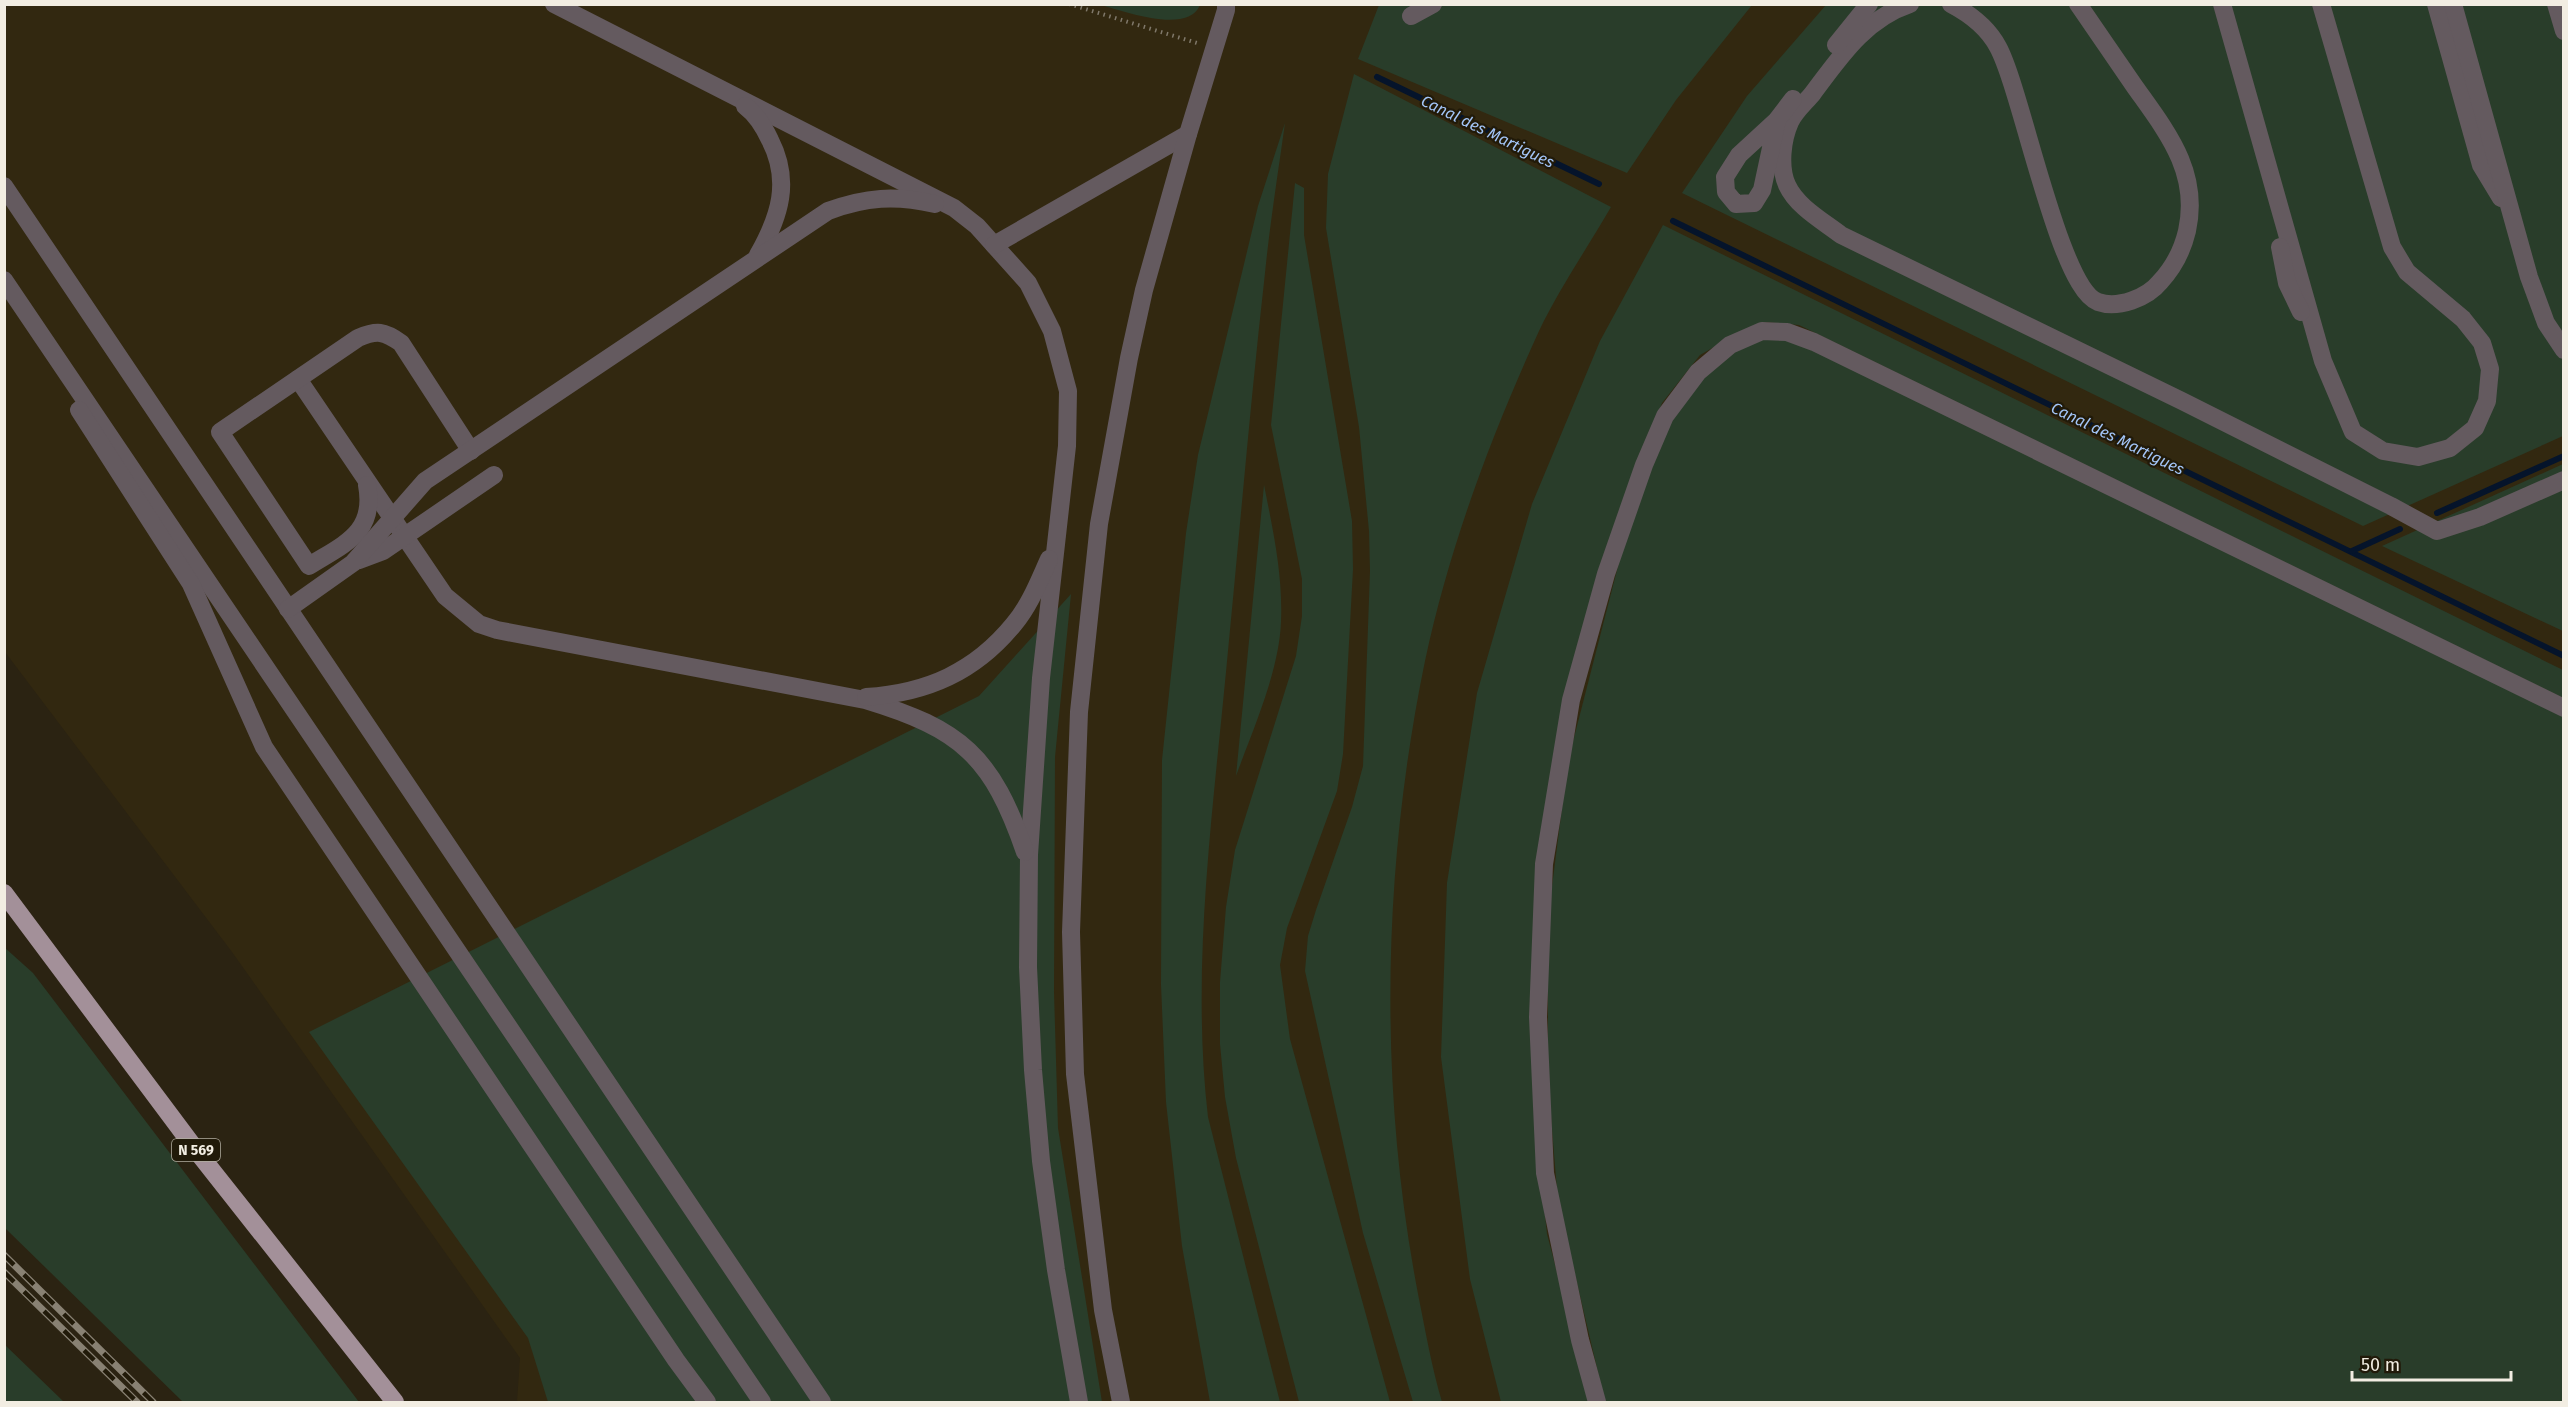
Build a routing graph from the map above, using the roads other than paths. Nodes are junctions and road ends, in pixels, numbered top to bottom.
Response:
1 (554, 4) edge
2 (1226, 4) edge
3 (1433, 4) edge
4 (1869, 4) edge
5 (1910, 4) edge
6 (1951, 4) edge
7 (2078, 4) edge
8 (2222, 4) edge
9 (2321, 4) edge
10 (2436, 4) edge
11 (2454, 4) edge
12 (2556, 4) edge
13 (1411, 16) dead end
14 (2564, 31) edge
15 (728, 92) junction
16 (1776, 120) dead end
17 (1188, 134) junction
18 (4, 186) edge
19 (954, 208) junction
20 (2513, 217) junction
21 (994, 245) junction
22 (755, 260) junction
23 (4, 280) edge
24 (4, 292) edge
25 (2564, 350) edge
26 (298, 379) junction
27 (471, 451) junction
28 (494, 475) dead end
29 (2564, 480) edge
30 (367, 482) junction
31 (392, 519) junction
32 (404, 536) junction
33 (1056, 543) junction
34 (353, 563) junction
35 (288, 609) junction
36 (852, 698) junction
37 (2564, 708) edge
38 (1029, 863) junction
39 (4, 893) edge
40 (395, 1402) edge
41 (707, 1402) edge
42 (762, 1402) edge
43 (822, 1402) edge
44 (1079, 1402) edge
45 (1121, 1402) edge
46 (1597, 1402) edge

1 - 15 lane
2 - 17 lane
3 - 13 lane
4 - 16 lane
5 - 29 lane
6 - 7 lane
8 - 9 lane
10 - 20 lane
11 - 20 lane
12 - 14 lane
15 - 19 lane
15 - 22 lane
17 - 21 lane
17 - 45 lane
18 - 35 lane
19 - 21 lane
19 - 22 lane
20 - 25 lane
21 - 33 lane
22 - 27 lane
23 - 42 lane
24 - 41 lane
26 - 27 lane
26 - 30 lane
26 - 30 lane
27 - 31 lane
28 - 32 lane
30 - 31 lane
31 - 32 lane
31 - 34 lane
32 - 34 lane
32 - 36 lane
33 - 36 lane
33 - 38 lane
34 - 35 lane
35 - 43 lane
36 - 38 lane
37 - 46 lane
38 - 44 lane
39 - 40 main road, N 569

